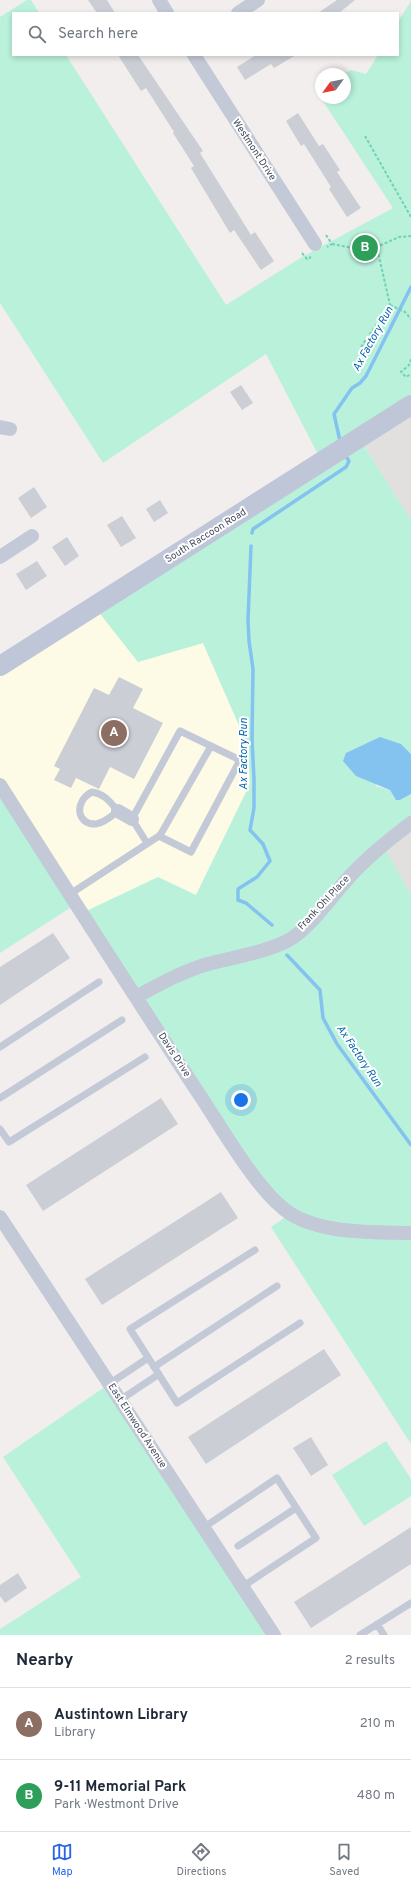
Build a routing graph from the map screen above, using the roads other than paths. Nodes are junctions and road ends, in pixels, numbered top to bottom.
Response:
1 (159, 0) edge
2 (258, 0) edge
3 (166, 12) edge
4 (240, 12) edge
5 (195, 56) edge
6 (315, 244) dead end
7 (411, 405) edge
8 (32, 536) dead end
9 (0, 557) edge
10 (0, 666) edge
11 (211, 746) junction
12 (0, 785) edge
13 (118, 811) junction
14 (132, 819) junction
15 (411, 823) edge
16 (159, 836) junction
17 (148, 843) junction
18 (70, 894) junction
19 (99, 982) dead end
20 (136, 998) junction
21 (122, 1020) dead end
22 (0, 1047) edge
23 (145, 1057) dead end
24 (0, 1098) edge
25 (1, 1133) edge
26 (0, 1217) edge
27 (411, 1233) edge
28 (255, 1250) dead end
29 (277, 1286) dead end
30 (300, 1323) dead end
31 (148, 1358) junction
32 (154, 1367) junction
33 (159, 1374) junction
34 (109, 1384) junction
35 (120, 1400) junction
36 (296, 1508) junction
37 (203, 1528) junction
38 (238, 1546) dead end
39 (242, 1587) junction
40 (410, 1605) edge
41 (377, 1624) junction
42 (274, 1635) edge
43 (360, 1635) edge
44 (384, 1635) edge

1 - 3 street
2 - 4 street
5 - 6 street, Westmont Drive
7 - 10 street, South Raccoon Road
8 - 9 street
11 - 14 lane
11 - 16 lane
11 - 16 lane
12 - 18 street, Davis Drive
13 - 13 lane
13 - 14 street
14 - 17 lane
15 - 20 street, Frank Ohl Place
16 - 17 lane
17 - 18 lane
18 - 20 street, Davis Drive
19 - 22 lane
20 - 27 street, Davis Drive
21 - 24 lane
23 - 25 lane
26 - 34 street, East Elmwood Avenue
28 - 31 lane
29 - 32 lane
30 - 33 lane
31 - 32 lane
31 - 34 lane
32 - 33 lane
33 - 35 lane
34 - 35 street, East Elmwood Avenue
35 - 37 street, East Elmwood Avenue
36 - 37 lane
36 - 38 lane
36 - 39 lane
37 - 39 street, East Elmwood Avenue
39 - 42 street, East Elmwood Avenue
40 - 41 lane
41 - 43 lane
41 - 44 lane

